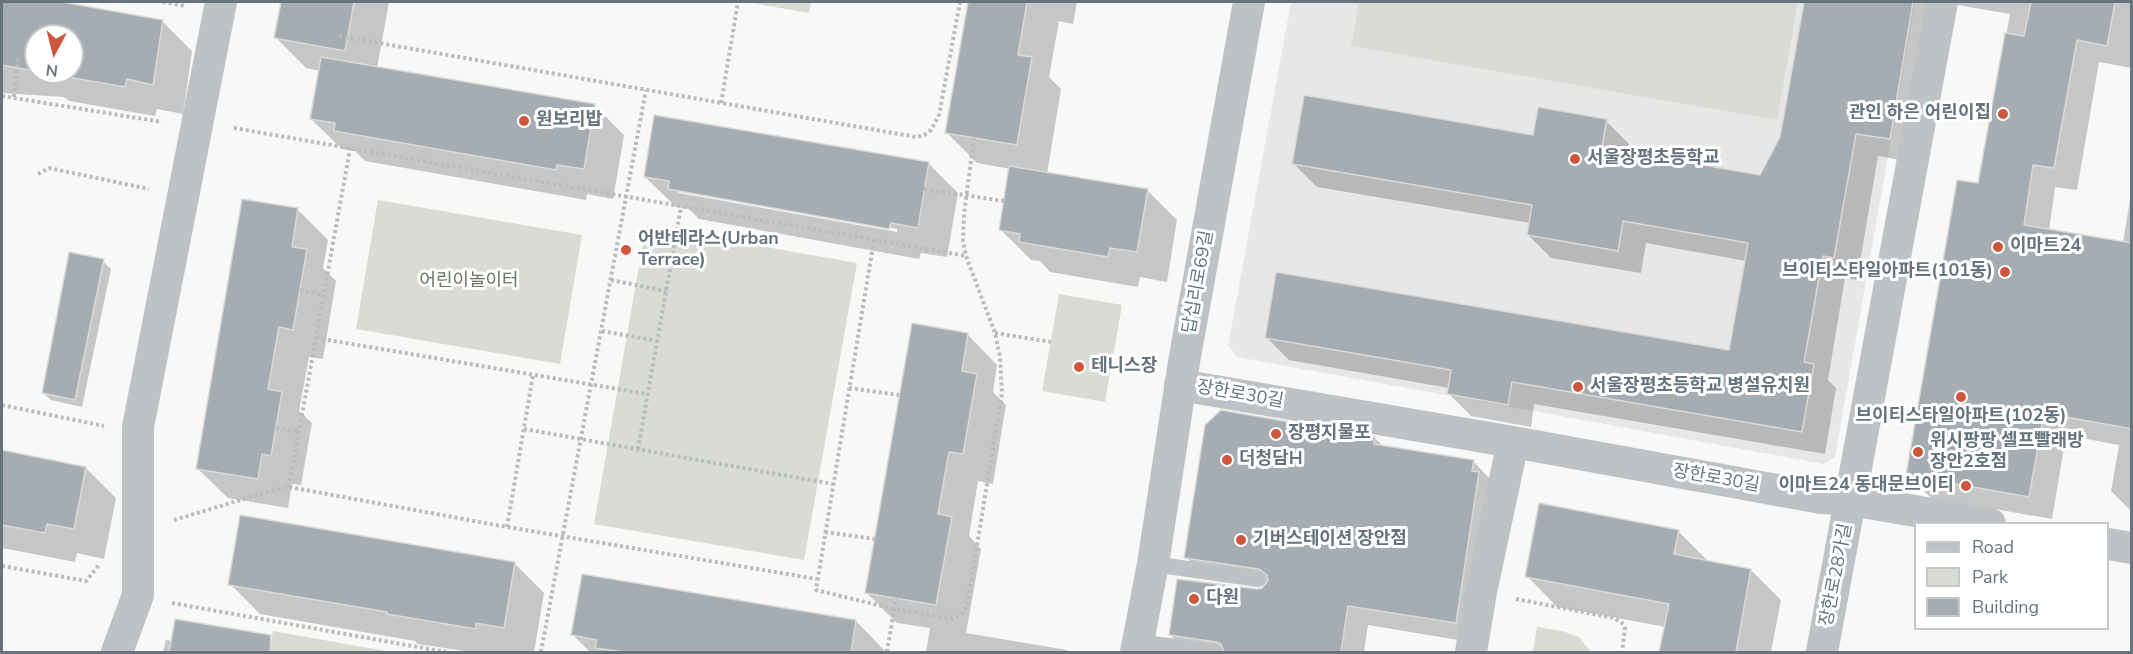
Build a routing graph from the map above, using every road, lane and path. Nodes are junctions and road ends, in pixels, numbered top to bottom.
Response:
1 (163, 2) edge
2 (738, 2) edge
3 (960, 2) edge
4 (1249, 2) edge
5 (1942, 2) edge
6 (208, 4) edge
7 (339, 36) dead end
8 (18, 58) dead end
9 (646, 90) junction
10 (2, 96) edge
11 (14, 97) junction
12 (721, 103) junction
13 (167, 121) dead end
14 (223, 126) dead end
15 (974, 138) dead end
16 (350, 148) junction
17 (38, 174) dead end
18 (924, 189) dead end
19 (966, 195) junction
20 (153, 196) dead end
21 (626, 198) junction
22 (1004, 201) dead end
23 (681, 207) junction
24 (874, 240) junction
25 (966, 256) junction
26 (611, 280) junction
27 (300, 290) dead end
28 (666, 291) junction
29 (324, 295) junction
30 (601, 331) junction
31 (995, 333) junction
32 (316, 338) junction
33 (657, 340) junction
34 (1051, 342) dead end
35 (533, 375) junction
36 (591, 385) junction
37 (1180, 385) junction
38 (849, 388) junction
39 (647, 394) junction
40 (899, 395) dead end
41 (2, 405) edge
42 (276, 428) dead end
43 (524, 429) junction
44 (299, 432) junction
45 (104, 438) dead end
46 (581, 439) junction
47 (1514, 442) junction
48 (638, 449) junction
49 (833, 484) junction
50 (289, 488) junction
51 (1851, 500) junction
52 (165, 522) dead end
53 (1978, 522) edge
54 (507, 528) junction
55 (825, 532) junction
56 (563, 537) junction
57 (874, 539) dead end
58 (2109, 544) edge
59 (2132, 548) edge
60 (99, 556) dead end
61 (1153, 564) junction
62 (2, 566) edge
63 (818, 579) junction
64 (1258, 579) dead end
65 (1481, 592) junction
66 (896, 598) dead end
67 (165, 602) dead end
68 (894, 609) junction
69 (1137, 647) edge
70 (117, 652) edge
71 (446, 652) edge
72 (541, 652) edge
73 (887, 652) edge
74 (1214, 652) edge
75 (1471, 652) edge
76 (1622, 652) edge
77 (1822, 652) edge

1 - 6 path
2 - 12 path
3 - 12 path
4 - 37 street, 답십리로69길
5 - 51 street, 장한로28가길
6 - 70 street
7 - 9 path
8 - 11 path
9 - 12 path
9 - 21 path
10 - 11 path
11 - 13 path
14 - 16 path
15 - 19 path
16 - 21 path
16 - 29 path
17 - 20 path
18 - 19 path
19 - 22 path
19 - 25 path
21 - 23 path
21 - 26 path
23 - 24 path
23 - 28 path
24 - 25 path
24 - 38 path
25 - 31 path
26 - 28 path
26 - 30 path
27 - 29 path
28 - 33 path
29 - 32 path
30 - 33 path
30 - 36 path
31 - 34 path
31 - 68 path
32 - 35 path
32 - 44 path
33 - 39 path
35 - 36 path
35 - 43 path
36 - 39 path
36 - 46 path
37 - 47 street, 장한로30길
37 - 61 street, 답십리로69길
38 - 40 path
38 - 49 path
39 - 48 path
41 - 45 path
42 - 44 path
43 - 46 path
43 - 54 path
44 - 50 path
46 - 48 path
46 - 56 path
47 - 51 street, 장한로30길
47 - 65 street
48 - 49 path
49 - 55 path
50 - 52 path
50 - 54 path
51 - 53 street, 장한로30길
51 - 77 street, 장한로28가길
54 - 56 path
55 - 57 path
55 - 63 path
56 - 63 path
56 - 72 path
58 - 59 street
60 - 62 path
61 - 64 lane
61 - 69 street, 답십리로69길
63 - 68 path
65 - 75 street
65 - 76 path
66 - 68 path
67 - 71 path
68 - 73 path
69 - 74 lane, 답십리로69길

